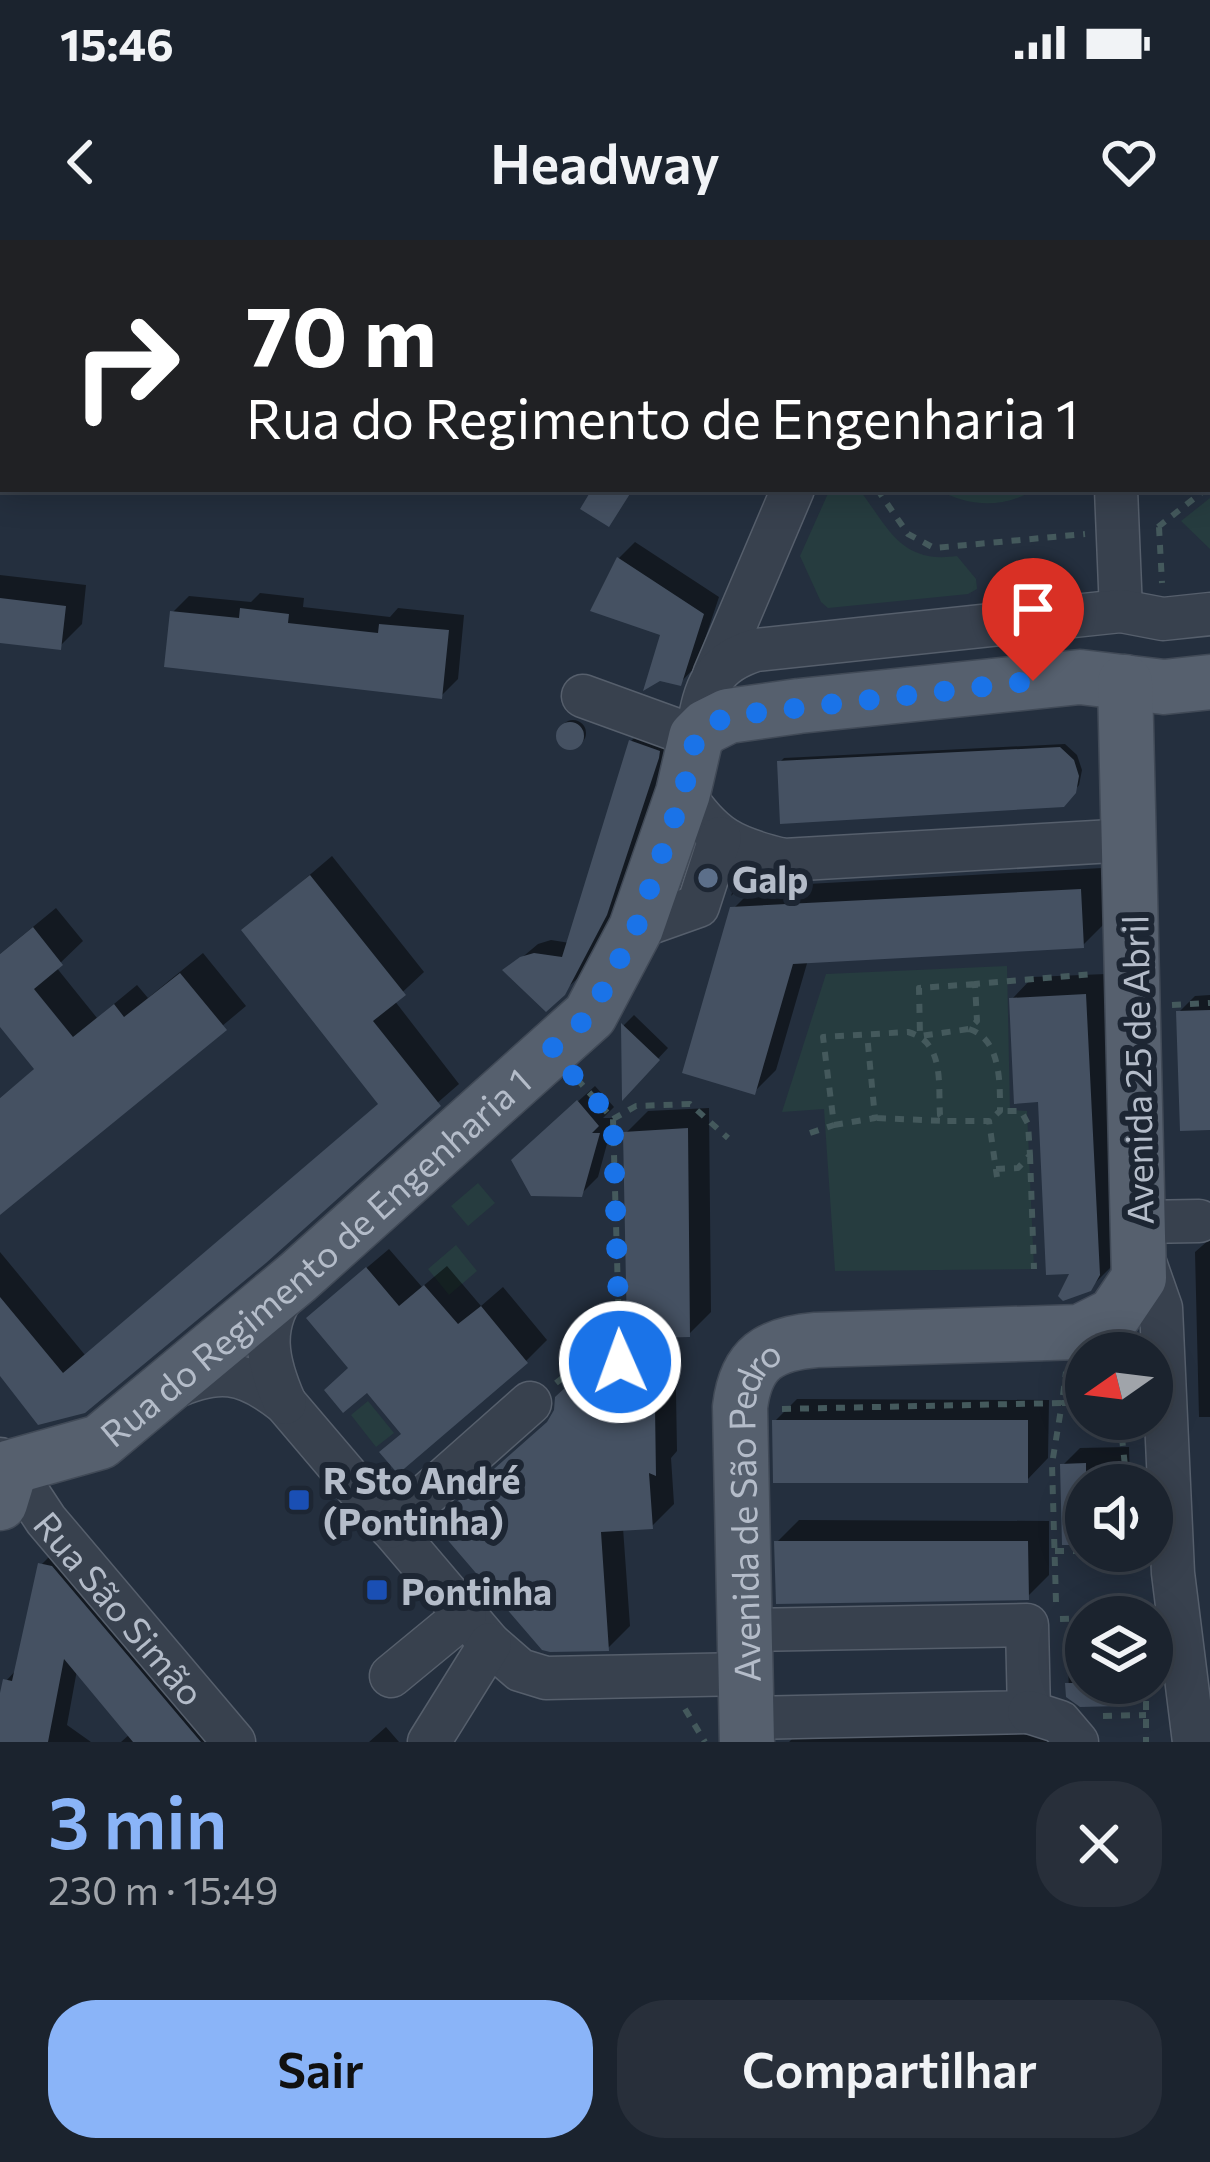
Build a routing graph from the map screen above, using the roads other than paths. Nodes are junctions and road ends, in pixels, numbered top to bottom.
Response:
1 (792, 492) edge
2 (1117, 510) edge
3 (1120, 611) junction
4 (1210, 614) edge
5 (1163, 619) junction
6 (714, 675) junction
7 (1125, 682) junction
8 (1210, 682) edge
9 (583, 696) dead end
10 (696, 737) junction
11 (683, 793) junction
12 (720, 838) junction
13 (1130, 840) junction
14 (636, 928) junction
15 (1199, 1221) dead end
16 (1141, 1236) junction
17 (298, 1277) junction
18 (1080, 1332) edge
19 (1065, 1344) edge
20 (154, 1399) junction
21 (285, 1403) junction
22 (530, 1403) road end
23 (1159, 1440) edge
24 (1166, 1464) joint
25 (3, 1474) edge
26 (1173, 1521) edge
27 (390, 1527) junction
28 (1182, 1595) edge
29 (478, 1629) junction
30 (392, 1676) dead end
31 (746, 1691) edge
32 (1029, 1712) junction
33 (234, 1742) edge
34 (430, 1742) edge
35 (1077, 1742) edge
36 (1193, 1742) edge

1 - 6 street
2 - 3 street
3 - 5 street
3 - 6 street
4 - 5 street
5 - 7 street
6 - 10 street
7 - 8 main road
7 - 10 main road
7 - 13 main road, Avenida 25 de Abril
9 - 10 street
10 - 11 main road, Rua do Regimento de Engenharia 1
11 - 12 street
11 - 14 main road, Rua do Regimento de Engenharia 1
12 - 13 street
12 - 14 street
13 - 16 main road, Avenida 25 de Abril
14 - 17 main road, Rua do Regimento de Engenharia 1
15 - 16 street
16 - 18 main road, Avenida de São Pedro
16 - 24 street, Avenida 25 de Abril
17 - 20 main road, Rua do Regimento de Engenharia 1
17 - 21 street
19 - 31 main road, Avenida de São Pedro
20 - 21 street
20 - 25 main road, Rua do Regimento de Engenharia 1
21 - 27 street
22 - 27 street
23 - 24 street
25 - 33 street, Rua São Simão
26 - 28 street, Avenida 25 de Abril
27 - 29 street
28 - 36 street, Avenida 25 de Abril
29 - 30 street
29 - 31 street
29 - 34 street
31 - 32 street
31 - 32 street
32 - 35 street

